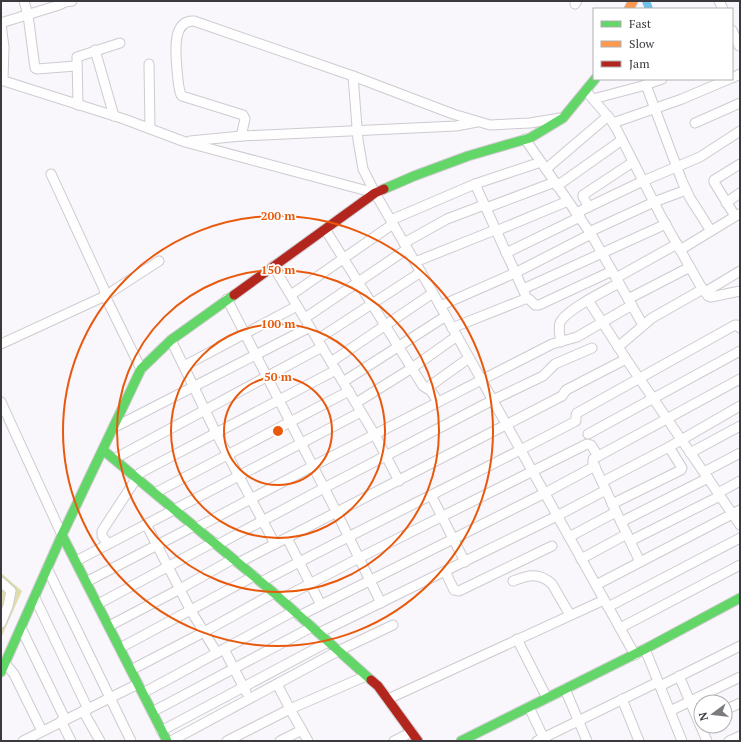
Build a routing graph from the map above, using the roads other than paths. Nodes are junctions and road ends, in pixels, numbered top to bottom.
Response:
1 (24, 1) edge
2 (42, 1) edge
3 (67, 1) edge
4 (40, 10) junction
5 (28, 15) junction
6 (1, 23) edge
7 (733, 33) edge
8 (120, 43) dead end
9 (737, 47) edge
10 (95, 50) junction
11 (149, 64) dead end
12 (76, 66) junction
13 (353, 76) junction
14 (2, 80) edge
15 (594, 80) edge
16 (659, 80) edge
17 (726, 80) edge
18 (646, 85) junction
19 (586, 91) junction
20 (593, 99) junction
21 (740, 103) edge
22 (78, 105) junction
23 (655, 108) junction
24 (114, 116) junction
25 (563, 118) junction
26 (610, 119) junction
27 (478, 122) junction
28 (695, 123) dead end
29 (150, 129) junction
30 (358, 131) junction
31 (740, 131) edge
32 (241, 136) junction
33 (525, 140) junction
34 (622, 140) junction
35 (185, 142) junction
36 (633, 162) junction
37 (740, 164) edge
38 (543, 166) junction
39 (676, 168) junction
40 (51, 174) dead end
41 (643, 181) junction
42 (475, 184) junction
43 (556, 184) junction
44 (686, 190) junction
45 (375, 193) junction
46 (740, 193) edge
47 (568, 201) junction
48 (654, 202) junction
49 (726, 202) junction
50 (485, 207) junction
51 (588, 207) junction
52 (578, 215) junction
53 (737, 215) edge
54 (392, 222) junction
55 (666, 224) junction
56 (325, 229) junction
57 (496, 230) junction
58 (711, 231) junction
59 (590, 233) junction
60 (406, 246) junction
61 (679, 247) junction
62 (506, 253) junction
63 (601, 253) junction
64 (344, 259) junction
65 (159, 261) dead end
66 (415, 262) junction
67 (273, 266) junction
68 (690, 267) junction
69 (740, 271) edge
70 (421, 272) junction
71 (515, 273) junction
72 (616, 277) junction
73 (359, 283) junction
74 (523, 289) junction
75 (704, 290) junction
76 (740, 291) edge
77 (433, 293) junction
78 (291, 295) junction
79 (106, 296) junction
80 (227, 299) junction
81 (527, 299) junction
82 (588, 300) junction
83 (630, 302) junction
84 (372, 304) junction
85 (297, 306) junction
86 (440, 306) junction
87 (446, 316) junction
88 (305, 318) junction
89 (602, 322) junction
90 (385, 325) junction
91 (643, 325) junction
92 (310, 327) junction
93 (740, 328) edge
94 (455, 332) junction
95 (245, 334) junction
96 (172, 340) junction
97 (561, 342) junction
98 (320, 343) junction
99 (1, 344) edge
100 (399, 347) junction
101 (618, 347) junction
102 (592, 348) dead end
103 (740, 351) edge
104 (256, 355) junction
105 (469, 358) junction
106 (626, 359) junction
107 (184, 366) junction
108 (334, 366) junction
109 (412, 368) junction
110 (142, 369) junction
111 (267, 377) junction
112 (640, 378) junction
113 (740, 379) edge
114 (482, 380) junction
115 (344, 382) junction
116 (194, 387) junction
117 (427, 388) junction
118 (349, 391) junction
119 (654, 399) junction
120 (279, 400) junction
121 (493, 400) junction
122 (1, 402) edge
123 (438, 402) junction
124 (356, 403) junction
125 (740, 406) edge
126 (206, 410) junction
127 (361, 412) junction
128 (668, 419) junction
129 (290, 421) junction
130 (507, 425) junction
131 (740, 426) edge
132 (113, 428) junction
133 (216, 433) junction
134 (375, 434) junction
135 (588, 434) dead end
136 (681, 440) junction
137 (301, 444) junction
138 (669, 448) junction
139 (103, 450) junction
140 (521, 450) junction
141 (690, 453) junction
142 (740, 453) edge
143 (227, 454) junction
144 (385, 456) junction
145 (598, 456) junction
146 (114, 459) junction
147 (313, 466) junction
148 (595, 466) junction
149 (533, 472) junction
150 (706, 475) junction
151 (239, 476) junction
152 (136, 477) junction
153 (399, 481) junction
154 (740, 481) edge
155 (604, 486) junction
156 (324, 488) junction
157 (155, 493) junction
158 (545, 493) junction
159 (719, 494) junction
160 (431, 495) junction
161 (251, 499) junction
162 (614, 508) junction
163 (174, 509) junction
164 (736, 512) edge
165 (336, 513) junction
166 (557, 516) junction
167 (442, 518) junction
168 (263, 520) junction
169 (621, 522) junction
170 (146, 524) junction
171 (740, 525) edge
172 (195, 527) junction
173 (62, 535) junction
174 (348, 536) junction
175 (569, 537) junction
176 (287, 538) junction
177 (628, 538) junction
178 (740, 538) edge
179 (452, 539) junction
180 (108, 544) junction
181 (215, 544) junction
182 (275, 544) junction
183 (157, 545) junction
184 (552, 546) dead end
185 (359, 558) junction
186 (581, 559) junction
187 (236, 561) junction
188 (76, 562) junction
189 (299, 562) junction
190 (465, 562) junction
191 (640, 562) junction
192 (740, 565) edge
193 (168, 567) junction
194 (47, 568) junction
195 (445, 572) junction
196 (257, 579) junction
197 (369, 580) junction
198 (513, 581) dead end
199 (1, 582) edge
200 (86, 582) junction
201 (310, 584) junction
202 (596, 585) junction
203 (180, 589) junction
204 (274, 593) junction
205 (35, 598) junction
206 (740, 598) edge
207 (281, 599) junction
208 (380, 603) junction
209 (606, 603) junction
210 (98, 604) junction
211 (321, 605) junction
212 (191, 611) junction
213 (297, 613) junction
214 (570, 615) junction
215 (1, 623) edge
216 (393, 625) dead end
217 (109, 626) junction
218 (21, 628) junction
219 (620, 628) junction
220 (315, 630) junction
221 (204, 632) junction
222 (517, 639) junction
223 (328, 642) junction
224 (740, 646) edge
225 (120, 648) junction
226 (645, 649) junction
227 (221, 651) junction
228 (338, 651) junction
229 (634, 655) junction
230 (5, 663) junction
231 (234, 669) junction
232 (131, 670) junction
233 (1, 672) edge
234 (366, 676) junction
235 (679, 676) junction
236 (740, 677) edge
237 (138, 684) junction
238 (277, 684) junction
239 (659, 684) junction
240 (244, 687) junction
241 (565, 689) junction
242 (143, 693) junction
243 (110, 698) junction
244 (547, 698) junction
245 (250, 699) junction
246 (388, 699) junction
247 (622, 699) junction
248 (690, 701) junction
249 (529, 707) junction
250 (693, 707) edge
251 (290, 709) junction
252 (86, 710) junction
253 (670, 711) junction
254 (152, 712) junction
255 (63, 720) junction
256 (579, 720) junction
257 (302, 730) junction
258 (161, 731) junction
259 (412, 732) junction
260 (41, 735) edge
261 (740, 736) edge
262 (542, 740) edge
263 (635, 740) edge
264 (23, 741) edge
265 (71, 741) edge
266 (100, 741) edge
267 (131, 741) edge
268 (167, 741) edge
269 (171, 741) edge
270 (227, 741) edge
271 (280, 741) edge
272 (308, 741) edge
273 (394, 741) edge
274 (418, 741) edge
275 (461, 741) edge
276 (587, 741) edge
277 (682, 741) edge
278 (729, 741) edge

1 - 5 street
2 - 4 street
3 - 4 street
4 - 5 street
5 - 6 street
5 - 12 street
6 - 14 street
7 - 9 street
8 - 10 street
10 - 12 street
10 - 24 street
11 - 29 street
12 - 22 street
13 - 27 street
13 - 30 street
13 - 32 street
14 - 22 street
15 - 19 street
16 - 18 street
17 - 23 street
18 - 20 street
18 - 23 street
19 - 20 street
19 - 25 street
20 - 26 street
21 - 28 street
22 - 24 street
23 - 26 street
23 - 39 street
24 - 29 street
25 - 27 street
25 - 33 street
26 - 34 street
26 - 38 street
27 - 30 street
29 - 35 street
30 - 32 street
30 - 45 street
31 - 39 street
32 - 35 street
33 - 38 street
33 - 45 street
34 - 36 street
34 - 43 street
35 - 45 street
36 - 41 street
36 - 51 street
37 - 49 street
38 - 42 street
38 - 43 street
39 - 41 street
39 - 44 street
40 - 79 street
41 - 48 street
41 - 51 street
42 - 50 street
42 - 54 street
43 - 47 street
43 - 50 street
44 - 48 street
44 - 58 street
45 - 54 street
45 - 56 street
46 - 49 street
47 - 52 street
47 - 57 street
48 - 55 street
48 - 59 street
49 - 53 street
50 - 57 street
50 - 60 street
51 - 52 street
52 - 59 street
52 - 62 street
53 - 58 street
54 - 60 street
54 - 64 street
55 - 61 street
55 - 63 street
56 - 64 street
56 - 67 street
57 - 62 street
57 - 66 street
58 - 61 street
59 - 63 street
59 - 71 street
60 - 66 street
60 - 73 street
61 - 68 street
61 - 72 street
62 - 71 street
63 - 72 street
63 - 74 street
64 - 73 street
64 - 78 street
65 - 79 street
66 - 70 street
67 - 78 street
67 - 80 street
68 - 75 street
68 - 83 street
69 - 75 street
70 - 77 street
70 - 84 street
71 - 74 street
71 - 86 street
72 - 81 street
72 - 82 street
72 - 83 street
73 - 84 street
73 - 88 street
74 - 81 street
75 - 76 street
75 - 91 street
77 - 86 street
77 - 90 street
78 - 85 street
79 - 99 street
79 - 110 street
80 - 95 street
80 - 96 street
81 - 94 street
82 - 89 street
82 - 97 street
83 - 89 street
83 - 91 street
84 - 90 street
84 - 98 street
85 - 88 street
85 - 95 street
86 - 87 street
87 - 94 street
87 - 100 street
88 - 92 street
89 - 97 street
89 - 101 street
90 - 100 street
90 - 108 street
91 - 101 street
92 - 98 street
92 - 104 street
93 - 112 street
94 - 105 street
94 - 109 street
95 - 104 street
95 - 107 street
96 - 107 street
96 - 110 street
97 - 114 street
98 - 108 street
98 - 111 street
100 - 109 street
100 - 115 street
101 - 106 street
102 - 121 street
103 - 119 street
104 - 111 street
104 - 116 street
105 - 114 street
105 - 117 street
106 - 112 street
106 - 130 street
107 - 116 street
108 - 115 street
108 - 120 street
109 - 117 street
109 - 124 street
110 - 132 street
111 - 120 street
111 - 126 street
112 - 119 street
112 - 140 street
113 - 128 street
114 - 121 street
114 - 123 street
115 - 118 street
116 - 126 street
116 - 132 street
117 - 123 street
118 - 124 street
118 - 129 street
119 - 128 street
119 - 135 street
120 - 129 street
120 - 133 street
121 - 130 street
121 - 144 street
122 - 173 street
123 - 134 street
124 - 127 street
125 - 136 street
126 - 133 street
126 - 146 street
127 - 134 street
127 - 137 street
128 - 136 street
128 - 145 street
129 - 137 street
129 - 143 street
130 - 140 street
130 - 153 street
131 - 141 street
132 - 139 street
133 - 143 street
133 - 152 street
134 - 144 street
134 - 147 street
136 - 138 street
136 - 141 street
137 - 147 street
137 - 151 street
138 - 155 street
138 - 162 street
139 - 146 street
139 - 173 street
140 - 149 street
140 - 160 street
141 - 150 street
142 - 150 street
143 - 151 street
143 - 157 street
144 - 153 street
144 - 156 street
145 - 148 street
145 - 149 street
146 - 152 street
147 - 156 street
147 - 161 street
148 - 155 street
148 - 158 street
149 - 158 street
149 - 167 street
150 - 159 street
150 - 169 street
151 - 161 street
151 - 163 street
152 - 157 street
152 - 180 street
153 - 165 street
154 - 159 street
155 - 162 street
155 - 166 street
156 - 165 street
156 - 168 street
157 - 163 street
158 - 166 street
158 - 179 street
159 - 164 street
159 - 177 street
160 - 167 street
160 - 174 street
161 - 168 street
161 - 172 street
162 - 169 street
162 - 175 street
163 - 170 street
163 - 172 street
164 - 171 street
164 - 191 street
165 - 174 street
165 - 176 street
166 - 175 street
166 - 190 street
167 - 179 street
167 - 185 street
168 - 181 street
168 - 182 street
169 - 177 street
170 - 180 street
170 - 183 street
172 - 181 street
172 - 183 street
173 - 188 street
173 - 194 street
174 - 185 street
174 - 189 street
175 - 186 street
176 - 182 street
176 - 189 street
177 - 186 street
177 - 191 street
178 - 209 street
179 - 190 street
179 - 197 street
180 - 188 street
181 - 187 street
181 - 193 street
182 - 187 street
183 - 193 street
183 - 200 street
184 - 195 street
185 - 197 street
185 - 201 street
186 - 202 street
187 - 196 street
187 - 203 street
188 - 200 street
189 - 196 street
189 - 201 street
190 - 195 street
191 - 202 street
192 - 219 street
193 - 203 street
193 - 210 street
194 - 205 street
194 - 243 street
195 - 208 street
196 - 204 street
196 - 212 street
197 - 208 street
197 - 211 street
198 - 214 street
199 - 215 street
200 - 210 street
201 - 207 street
201 - 211 street
202 - 209 street
203 - 212 street
203 - 217 street
204 - 207 street
204 - 221 street
205 - 218 street
205 - 252 street
206 - 226 street
207 - 213 street
208 - 220 street
209 - 214 street
209 - 219 street
210 - 217 street
211 - 213 street
212 - 221 street
212 - 225 street
213 - 220 street
213 - 227 street
214 - 222 street
216 - 228 street
217 - 225 street
218 - 230 street
218 - 255 street
219 - 229 street
220 - 223 street
220 - 231 street
221 - 227 street
221 - 232 street
222 - 244 street
222 - 246 street
223 - 228 street
223 - 240 street
224 - 235 street
225 - 232 street
226 - 229 street
226 - 239 street
227 - 231 street
227 - 242 street
228 - 234 street
228 - 238 street
229 - 241 street
230 - 233 street
230 - 260 street
231 - 240 street
231 - 254 street
232 - 237 street
234 - 246 street
234 - 251 street
235 - 239 street
235 - 248 street
236 - 248 street
237 - 242 street
237 - 243 street
238 - 245 street
238 - 251 street
239 - 247 street
239 - 253 street
240 - 245 street
240 - 258 street
241 - 244 street
241 - 256 street
242 - 254 street
243 - 252 street
243 - 267 street
244 - 249 street
245 - 269 street
246 - 259 street
247 - 256 street
247 - 263 street
248 - 250 street
248 - 253 street
249 - 262 street
249 - 275 street
251 - 257 street
251 - 270 street
252 - 255 street
252 - 266 street
253 - 277 street
254 - 258 street
255 - 260 street
255 - 265 street
256 - 262 street
256 - 276 street
257 - 271 street
257 - 272 street
258 - 268 street
259 - 273 street
259 - 274 street
260 - 264 street
261 - 278 street

